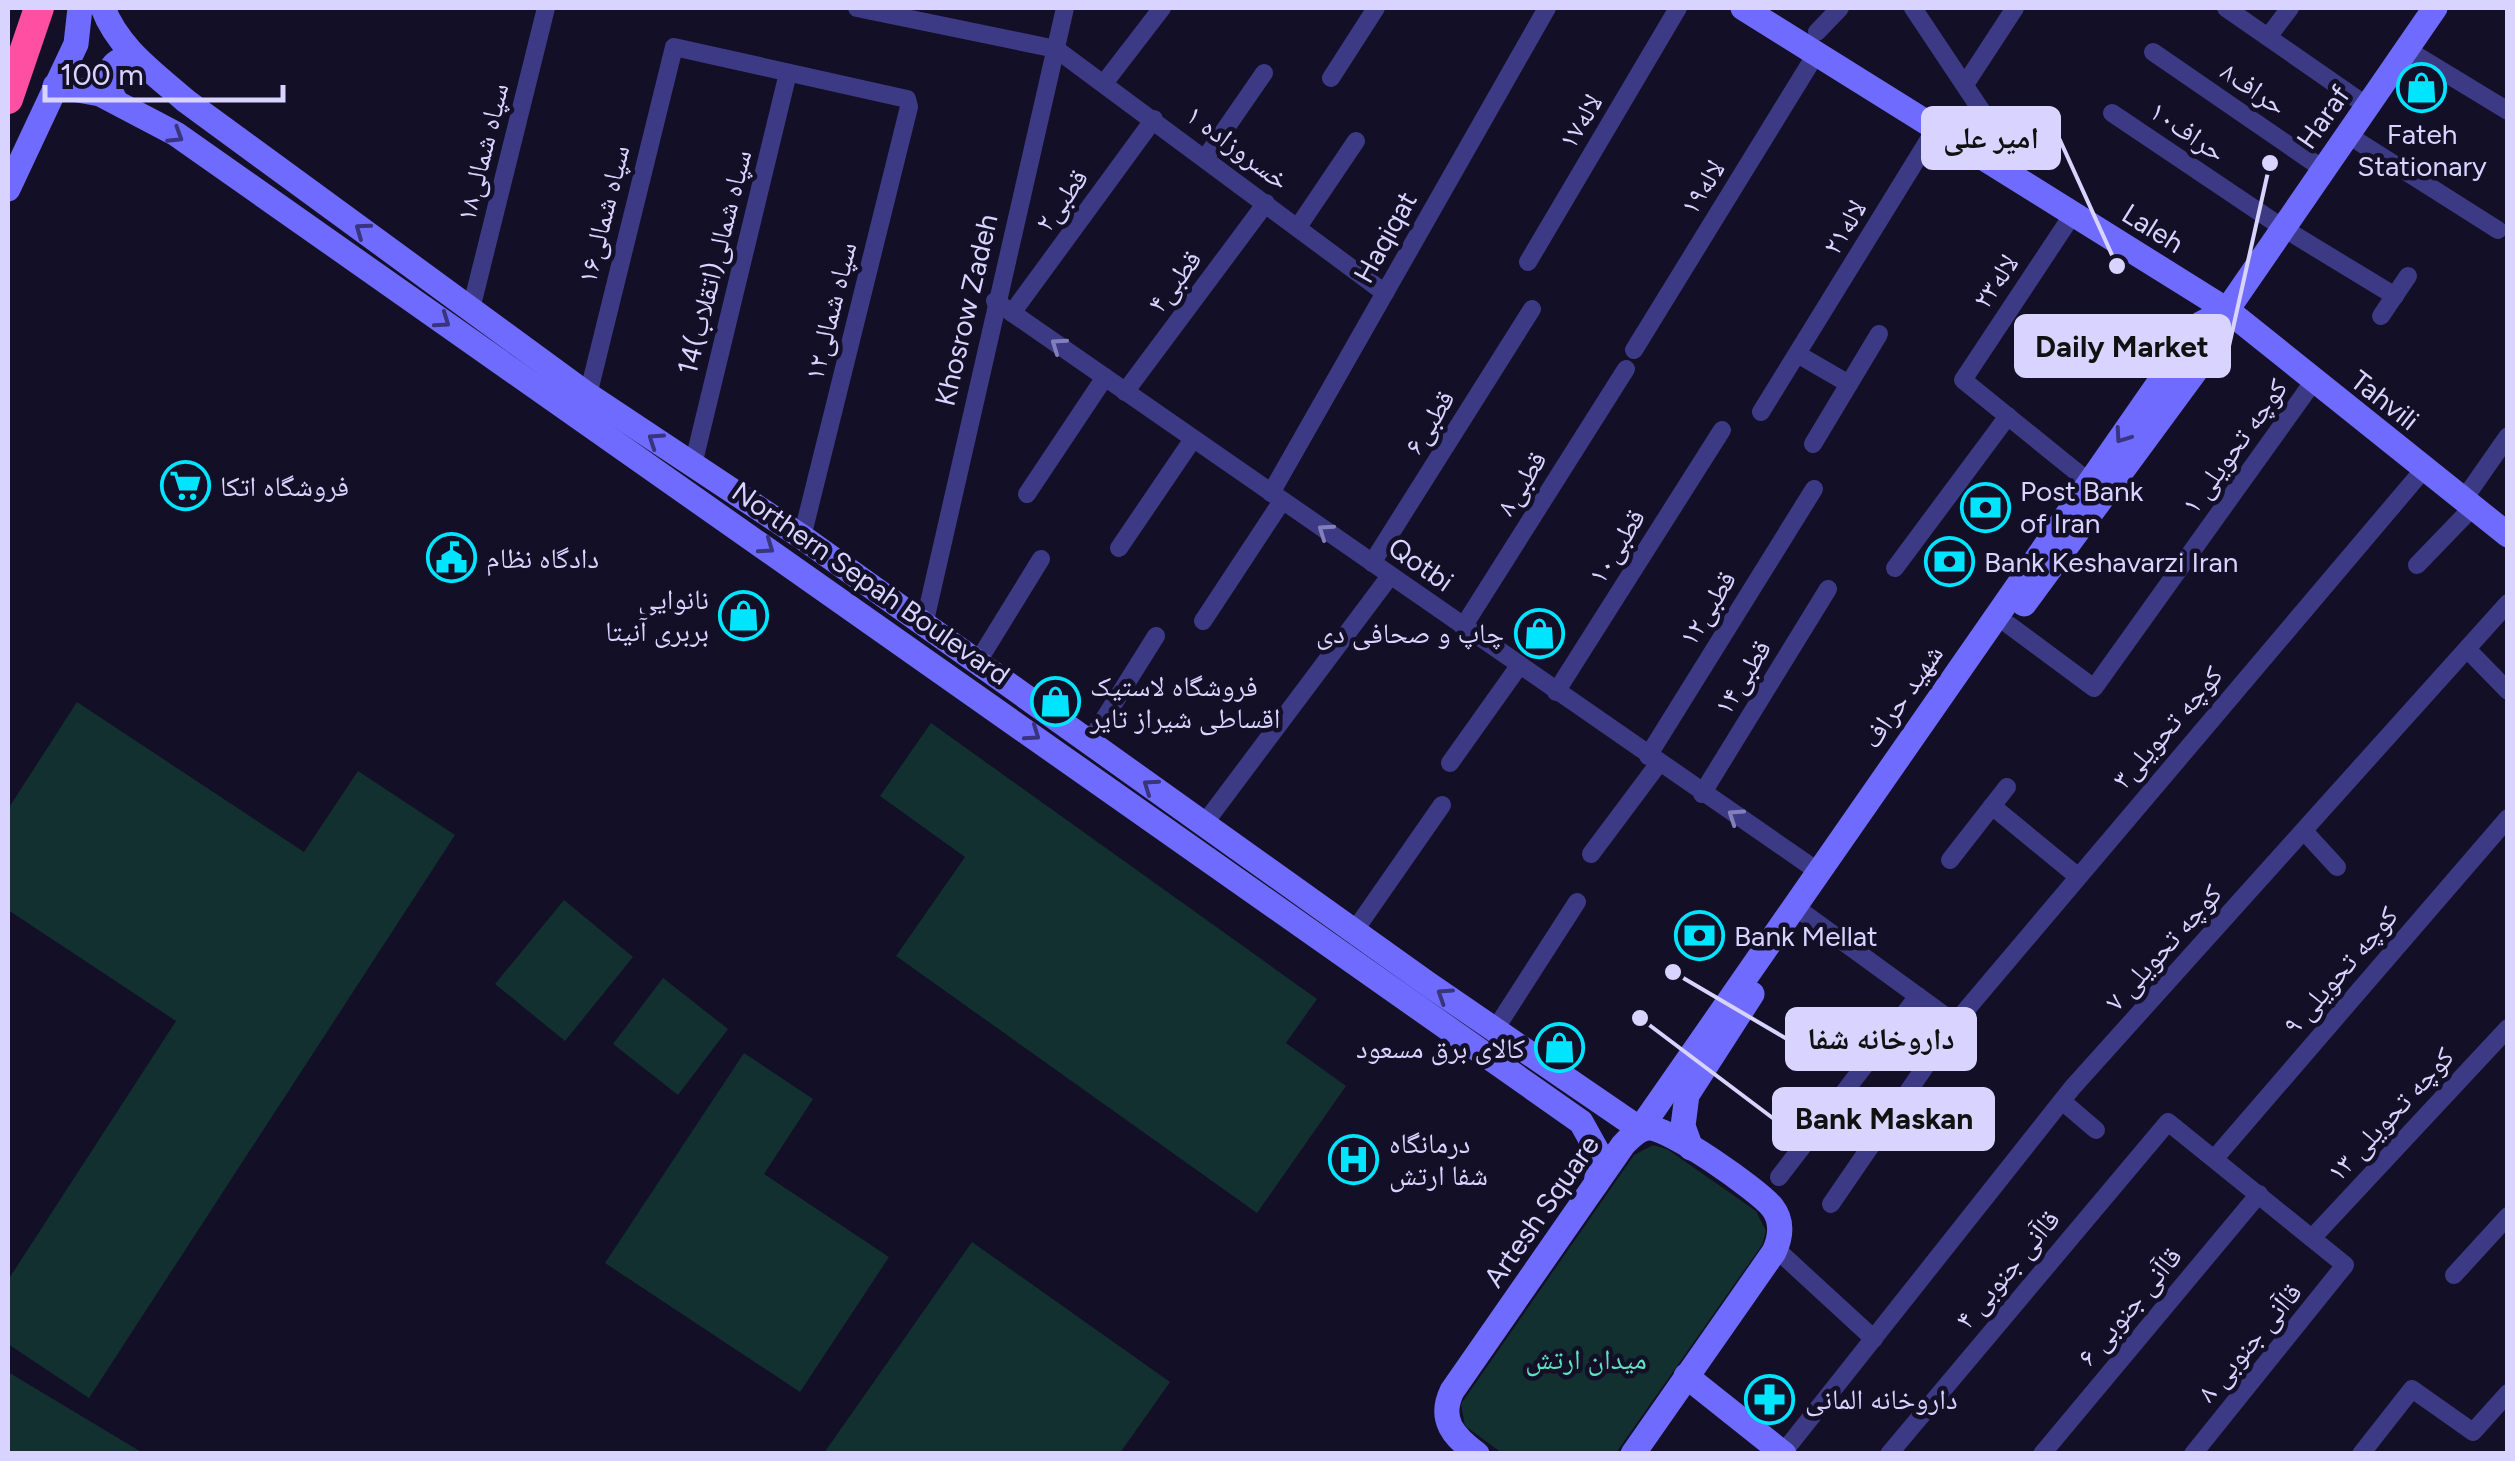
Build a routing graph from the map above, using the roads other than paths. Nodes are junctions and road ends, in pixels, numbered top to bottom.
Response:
1 (38, 8) edge
2 (80, 8) edge
3 (102, 8) edge
4 (546, 8) edge
5 (857, 8) edge
6 (1065, 8) edge
7 (1162, 8) edge
8 (1376, 8) edge
9 (1546, 8) edge
10 (1678, 8) edge
11 (1743, 8) edge
12 (1840, 8) edge
13 (1914, 8) edge
14 (2015, 8) edge
15 (2226, 8) edge
16 (2290, 8) edge
17 (2435, 8) edge
18 (932, 16) edge
19 (2268, 38) junction
20 (1817, 43) junction
21 (1056, 49) junction
22 (2406, 49) junction
23 (2153, 52) dead end
24 (135, 56) junction
25 (788, 73) junction
26 (1264, 73) dead end
27 (1331, 78) dead end
28 (1105, 82) junction
29 (1966, 82) junction
30 (56, 86) junction
31 (8, 99) edge
32 (115, 100) junction
33 (2366, 106) junction
34 (2508, 111) edge
35 (2112, 113) dead end
36 (1154, 119) junction
37 (1936, 128) junction
38 (2348, 134) junction
39 (1356, 141) dead end
40 (1206, 156) junction
41 (2323, 169) junction
42 (2006, 171) junction
43 (8, 189) edge
44 (1266, 203) junction
45 (2073, 214) junction
46 (1298, 226) junction
47 (2283, 228) junction
48 (2498, 230) dead end
49 (1528, 262) dead end
50 (2408, 276) dead end
51 (1385, 293) junction
52 (2395, 296) junction
53 (995, 301) junction
54 (471, 309) junction
55 (1532, 309) dead end
56 (2227, 310) junction
57 (1012, 313) junction
58 (2381, 316) dead end
59 (1878, 334) dead end
60 (1634, 350) dead end
61 (1799, 355) junction
62 (1626, 369) dead end
63 (1105, 377) junction
64 (2313, 382) junction
65 (1849, 384) junction
66 (1125, 392) junction
67 (588, 395) junction
68 (2157, 405) junction
69 (1762, 412) dead end
70 (2008, 416) junction
71 (1722, 430) dead end
72 (2508, 436) edge
73 (1193, 439) junction
74 (1813, 444) dead end
75 (692, 465) junction
76 (2424, 469) junction
77 (2090, 482) junction
78 (1814, 490) dead end
79 (1027, 494) dead end
80 (1276, 497) junction
81 (2469, 503) junction
82 (732, 507) junction
83 (2508, 535) edge
84 (802, 537) junction
85 (1119, 548) dead end
86 (1041, 559) dead end
87 (1372, 564) junction
88 (2417, 565) dead end
89 (1895, 568) dead end
90 (1390, 576) junction
91 (1828, 589) dead end
92 (2508, 604) edge
93 (1203, 622) dead end
94 (924, 625) junction
95 (2008, 625) junction
96 (1463, 627) junction
97 (1156, 636) dead end
98 (2466, 649) junction
99 (978, 662) junction
100 (1519, 666) junction
101 (2508, 690) edge
102 (1556, 692) junction
103 (1089, 743) junction
104 (1653, 760) junction
105 (1450, 763) dead end
106 (2007, 787) dead end
107 (1702, 794) junction
108 (1442, 806) dead end
109 (1992, 806) junction
110 (2508, 818) edge
111 (1204, 824) junction
112 (2304, 831) junction
113 (1591, 854) dead end
114 (1950, 860) dead end
115 (2337, 867) dead end
116 (1816, 870) junction
117 (2076, 875) junction
118 (1258, 878) junction
119 (1578, 902) dead end
120 (1804, 914) junction
121 (1355, 930) junction
122 (1918, 996) junction
123 (1955, 1022) junction
124 (1496, 1028) junction
125 (2508, 1028) edge
126 (1715, 1036) junction
127 (1596, 1100) junction
128 (2062, 1102) junction
129 (1581, 1122) junction
130 (1640, 1129) junction
131 (2096, 1130) dead end
132 (1691, 1148) junction
133 (2215, 1158) junction
134 (1779, 1177) dead end
135 (1596, 1184) junction
136 (2259, 1194) junction
137 (1831, 1204) dead end
138 (2508, 1216) edge
139 (2313, 1237) junction
140 (1776, 1248) junction
141 (2454, 1275) dead end
142 (1874, 1339) junction
143 (1686, 1376) junction
144 (2508, 1393) edge
145 (1783, 1453) edge
146 (1477, 1454) edge
147 (1633, 1454) edge
148 (1889, 1454) edge
149 (2042, 1454) edge
150 (2193, 1454) edge
151 (2361, 1454) edge

1 - 31 highway
2 - 30 main road
3 - 24 main road, Northern Sepah Boulevard
4 - 54 street, سپاه شمالی۱۸
5 - 18 street
6 - 21 street, Khosrow Zadeh
7 - 28 street
8 - 27 street
9 - 51 street, Haqiqat
10 - 49 street, لاله۱۷
11 - 20 main road, Laleh
12 - 20 street, لاله۱۹
13 - 29 street
14 - 29 street
15 - 19 street
16 - 19 street
17 - 22 main road, Haraf
18 - 21 street
19 - 33 street
20 - 37 main road, Laleh
20 - 60 street, لاله۱۹
21 - 28 street, خسروزاده ۱
21 - 53 street, Khosrow Zadeh
22 - 33 main road, Haraf
22 - 34 street
23 - 41 street, حراف۸
24 - 32 main road
54 -> 24 main road, Northern Sepah Boulevard
25 - 67 street, سپاه شمالی۱۶
25 - 75 street, 14سپاه شمالی(اتقلاب)
25 - 84 street, سپاه شمالی۱۲
26 - 40 street
28 - 36 street, خسروزاده ۱
29 - 42 street
30 - 32 main road, Northern Sepah Boulevard
30 - 43 main road
32 -> 82 main road, Northern Sepah Boulevard
33 - 38 main road, Haraf
35 - 47 street, حراف۱۰
36 - 40 street, خسروزاده ۱
36 - 57 street, قطبی۲
37 - 42 main road, Laleh
37 - 61 street, لاله۲۱
38 - 41 main road, Haraf
38 - 48 street
39 - 46 street
40 - 44 street, خسروزاده ۱
41 - 47 main road, Haraf
42 - 45 main road, Laleh
44 - 46 street, خسروزاده ۱
44 - 66 street, قطبی۴
45 - 56 main road, Laleh
45 - 70 street, لاله۲۳
46 - 51 street, خسروزاده ۱
47 - 52 street, حراف۱۰
47 - 56 main road, Haraf
50 - 52 street
51 - 80 street, Haqiqat
52 - 58 street
53 - 57 street, Qotbi
53 - 94 street, Khosrow Zadeh
54 - 67 main road, Northern Sepah Boulevard
55 - 87 street, قطبی۶
56 - 64 main road, Tahvili
56 - 68 main road, Haraf
63 -> 57 street, Qotbi
59 - 65 street
61 - 65 street
61 - 69 street, لاله۲۱
62 - 96 street, قطبی۸
63 - 66 street, Qotbi
63 - 79 street
64 - 76 main road, Tahvili
64 - 95 street, کوچه تحویلی ۱
65 - 74 street
66 - 73 street, Qotbi
75 -> 67 main road, Northern Sepah Boulevard
68 -> 77 main road, شهید حراف
68 - 95 main road
70 - 77 street
70 - 89 street
71 - 102 street, قطبی۱۰
72 - 81 street
73 - 80 street, Qotbi
73 - 85 street
75 - 82 main road, Northern Sepah Boulevard
76 - 81 main road, Tahvili
76 - 117 street, کوچه تحویلی۳
77 - 116 main road, شهید حراف
78 - 104 street, قطبی۱۲
87 -> 80 street, Qotbi
80 - 93 street, Haqiqat
81 - 83 main road, Tahvili
81 - 88 street
82 - 84 main road, Northern Sepah Boulevard
82 -> 118 main road, Northern Sepah Boulevard
84 - 94 main road, Northern Sepah Boulevard
86 - 99 street
87 - 90 street, Qotbi
90 - 96 street, Qotbi
90 - 111 street
91 - 107 street, قطبی۱۴
92 - 98 street, کوچه تحویلی ۷
94 - 99 main road, Northern Sepah Boulevard
95 - 120 main road
96 - 100 street, Qotbi
97 - 103 street
98 - 101 street
98 - 112 street, کوچه تحویلی ۷
99 - 103 main road, Northern Sepah Boulevard
100 - 102 street, Qotbi
100 - 105 street
102 - 104 street, Qotbi
111 -> 103 main road, Northern Sepah Boulevard
104 - 107 street, Qotbi
104 - 113 street, قطبی۱۲
106 - 109 street
116 -> 107 street, Qotbi
108 - 121 street
109 - 114 street
109 - 117 street
110 - 133 street, کوچه تحویلی ۹
111 - 118 main road, Northern Sepah Boulevard
112 - 115 street
112 - 128 street, کوچه تحویلی ۷
116 - 126 main road, شهید حراف
117 - 123 street, کوچه تحویلی۳
118 - 121 main road, Northern Sepah Boulevard
118 - 129 main road, Northern Sepah Boulevard
119 - 124 street
120 - 122 street
120 - 126 main road
124 -> 121 main road, Northern Sepah Boulevard
122 - 123 street
122 - 134 street
123 - 137 street, کوچه تحویلی۳
124 - 127 main road, Northern Sepah Boulevard
125 - 139 street, کوچه تحویلی ۱۳
126 - 130 main road, شهید حراف
126 - 132 main road
127 - 129 main road
127 - 130 main road, Northern Sepah Boulevard
128 - 131 street
128 - 142 street, کوچه تحویلی ۷
129 - 135 main road
130 - 132 main road, Artesh Square
130 - 135 main road, Artesh Square
132 - 140 main road, Artesh Square
133 - 136 street
133 - 148 street, قاآنی جنوبی ۴
135 - 146 main road, Artesh Square
136 - 139 street
136 - 149 street, قاآنی جنوبی ۶
138 - 141 street
139 - 150 street, قاآنی جنوبی ۸
140 - 142 street
140 - 143 main road
142 - 145 street, کوچه تحویلی ۷
143 - 145 main road
143 - 147 main road
144 - 151 street

